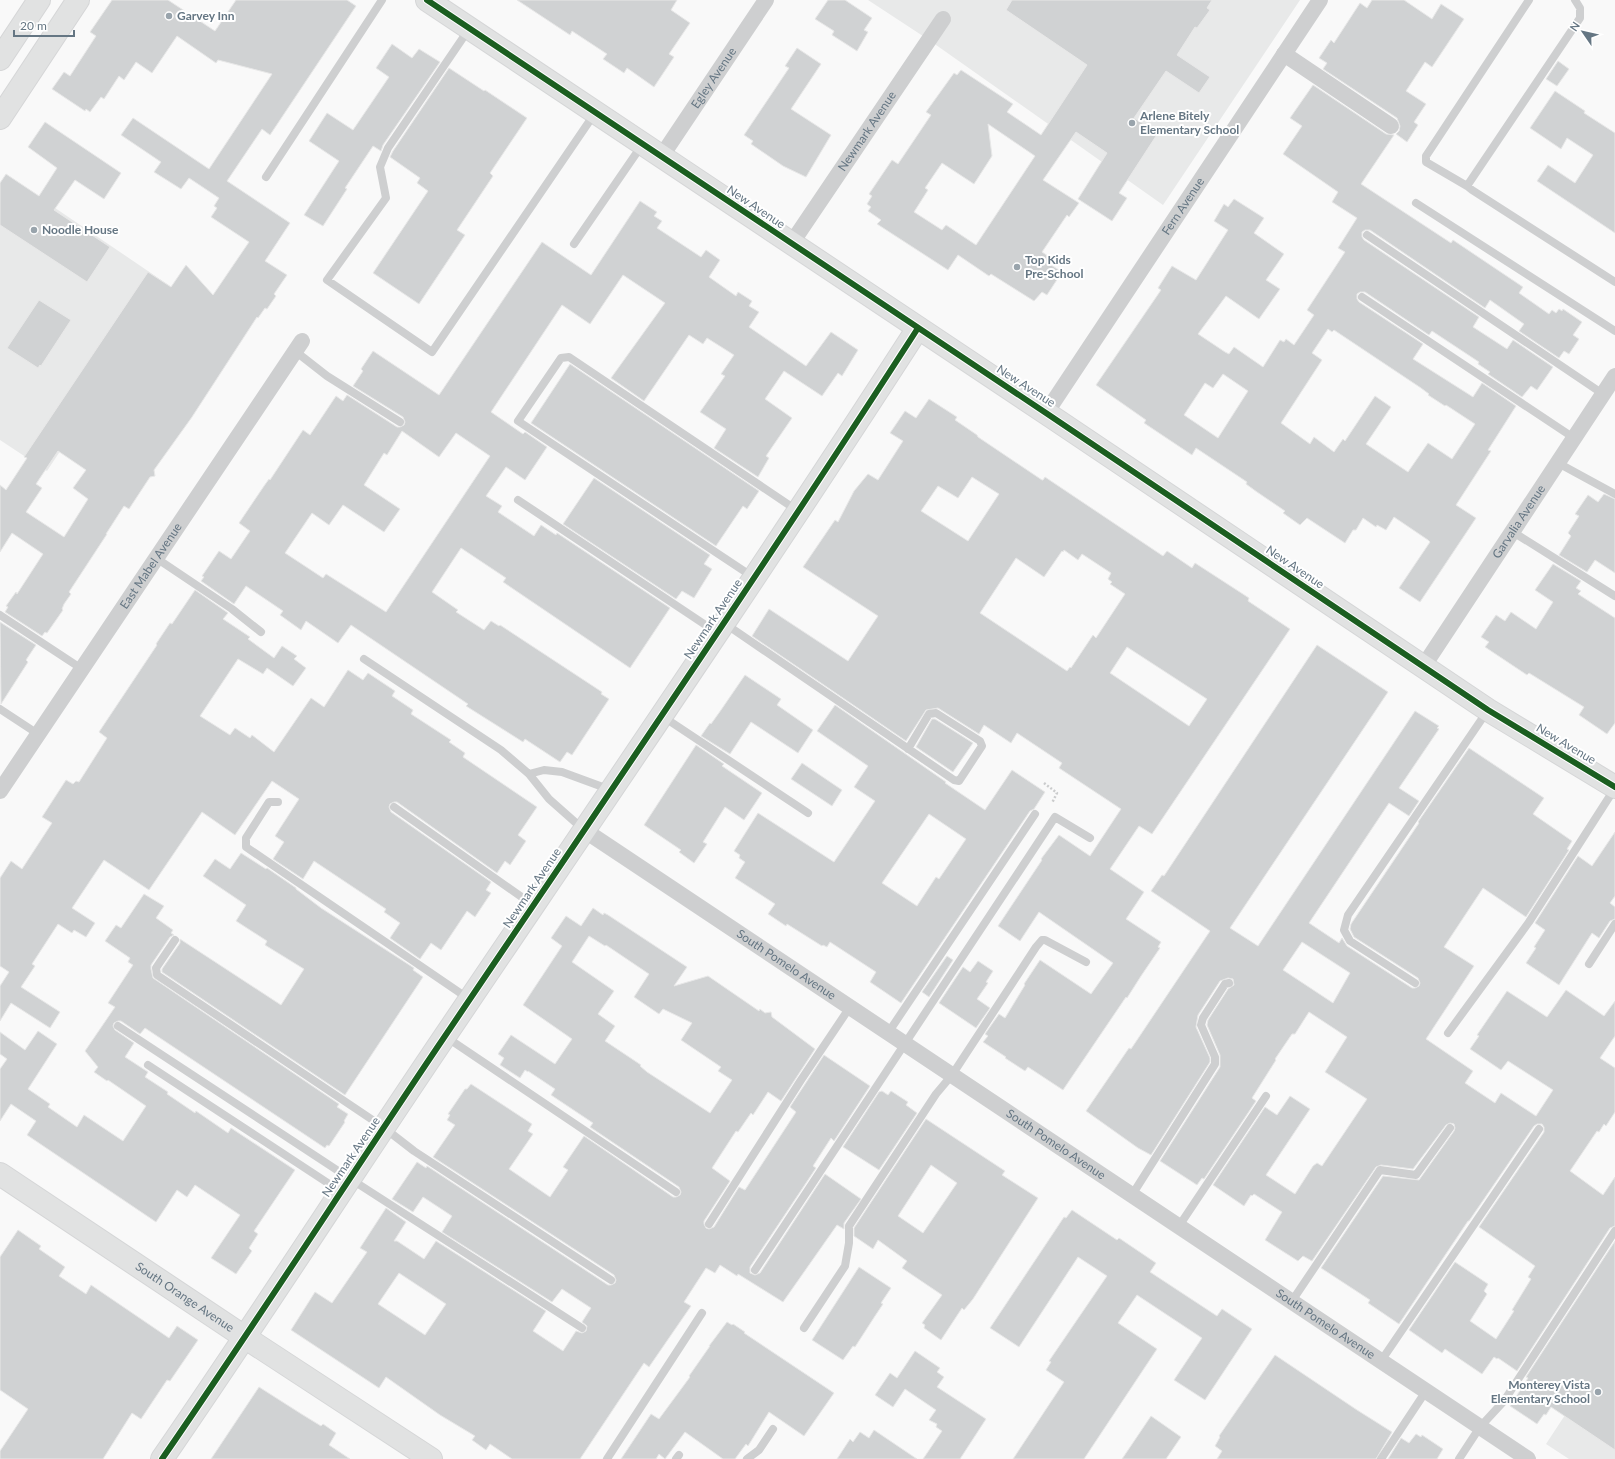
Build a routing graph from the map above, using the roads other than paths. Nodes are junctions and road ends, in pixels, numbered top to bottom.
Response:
1 (39, 0) edge
2 (78, 0) edge
3 (382, 0) edge
4 (427, 0) edge
5 (766, 0) edge
6 (1320, 0) edge
7 (1529, 0) edge
8 (1575, 0) edge
9 (943, 19) dead end
10 (469, 29) junction
11 (1284, 54) junction
12 (0, 59) edge
13 (595, 112) junction
14 (0, 118) edge
15 (1391, 126) dead end
16 (643, 144) junction
17 (661, 156) junction
18 (266, 177) dead end
19 (1467, 186) junction
20 (1416, 203) dead end
21 (1367, 235) dead end
22 (574, 244) dead end
23 (791, 244) junction
24 (1615, 282) edge
25 (1362, 297) dead end
26 (918, 328) junction
27 (1615, 331) edge
28 (299, 346) joint
29 (1615, 376) edge
30 (1603, 394) junction
31 (1046, 413) junction
32 (400, 422) dead end
33 (1574, 438) junction
34 (1558, 463) junction
35 (1615, 494) edge
36 (518, 500) dead end
37 (798, 511) junction
38 (1513, 532) junction
39 (156, 558) junction
40 (754, 577) junction
41 (1615, 596) edge
42 (0, 615) edge
43 (720, 628) junction
44 (261, 632) dead end
45 (364, 659) dead end
46 (1423, 667) junction
47 (82, 669) junction
48 (0, 709) edge
49 (1488, 710) junction
50 (661, 716) junction
51 (38, 734) junction
52 (908, 749) junction
53 (529, 774) junction
54 (1615, 788) edge
55 (611, 790) junction
56 (0, 791) edge
57 (278, 802) dead end
58 (394, 806) dead end
59 (808, 813) dead end
60 (1035, 814) road end
61 (584, 830) junction
62 (1090, 838) dead end
63 (534, 905) junction
64 (1615, 924) edge
65 (175, 940) dead end
66 (1086, 962) dead end
67 (1589, 964) dead end
68 (1229, 983) dead end
69 (1415, 983) dead end
70 (470, 999) junction
71 (850, 1007) junction
72 (118, 1026) dead end
73 (888, 1032) junction
74 (1448, 1033) dead end
75 (445, 1036) junction
76 (905, 1044) junction
77 (148, 1065) dead end
78 (952, 1075) junction
79 (1266, 1096) dead end
80 (384, 1127) junction
81 (1450, 1128) dead end
82 (1538, 1129) dead end
83 (0, 1174) edge
84 (345, 1185) junction
85 (676, 1192) dead end
86 (1132, 1195) junction
87 (709, 1224) dead end
88 (1179, 1226) junction
89 (1615, 1231) edge
90 (755, 1270) dead end
91 (611, 1280) dead end
92 (1292, 1301) junction
93 (702, 1313) dead end
94 (582, 1328) dead end
95 (804, 1328) dead end
96 (246, 1338) junction
97 (1381, 1361) junction
98 (1426, 1391) junction
99 (1480, 1427) junction
100 (773, 1429) dead end
101 (162, 1459) edge
102 (431, 1459) edge
103 (606, 1459) edge
104 (747, 1459) edge
105 (1381, 1459) edge
106 (1459, 1459) edge
107 (1528, 1459) edge

1 - 12 street
2 - 14 street
3 - 18 lane
4 - 10 street, New Avenue
5 - 17 street, Egley Avenue
6 - 11 street, Fern Avenue
7 - 19 lane
8 - 19 lane
9 - 23 street, Newmark Avenue
10 - 13 street, New Avenue
10 - 13 lane
11 - 15 street
11 - 31 street, Fern Avenue
13 - 16 street, New Avenue
16 - 17 street, New Avenue
16 - 22 lane
17 - 23 street, New Avenue
19 - 24 lane
20 - 27 lane
21 - 30 lane
23 - 26 street, New Avenue
25 - 33 lane
26 - 31 street, New Avenue
26 - 37 street, Newmark Avenue
28 - 32 lane
28 - 39 street, East Mabel Avenue
29 - 30 street, Garvalia Avenue
30 - 33 street, Garvalia Avenue
31 - 46 street, New Avenue
33 - 34 street, Garvalia Avenue
34 - 35 lane
34 - 38 street, Garvalia Avenue
36 - 43 lane
37 - 40 street, Newmark Avenue
37 - 40 lane
38 - 41 lane
38 - 46 street, Garvalia Avenue
39 - 44 lane
39 - 47 street, East Mabel Avenue
40 - 43 street, Newmark Avenue
42 - 47 lane
43 - 50 street, Newmark Avenue
43 - 52 lane
45 - 53 lane
46 - 49 street, New Avenue
47 - 51 street, East Mabel Avenue
48 - 51 lane
49 - 54 street, New Avenue
49 - 69 lane
50 - 55 street, Newmark Avenue
50 - 59 lane
51 - 56 street, East Mabel Avenue
52 - 52 lane
53 - 55 lane
53 - 61 lane
54 - 74 lane
55 - 61 street, Newmark Avenue
57 - 70 lane
58 - 63 lane
60 - 73 lane
61 - 63 street, Newmark Avenue
61 - 71 street, South Pomelo Avenue
62 - 76 lane
63 - 70 street, Newmark Avenue
64 - 67 lane
65 - 80 lane
66 - 78 lane
68 - 86 lane
70 - 75 street, Newmark Avenue
71 - 73 street, South Pomelo Avenue
71 - 87 lane
72 - 84 lane
73 - 76 street, South Pomelo Avenue
75 - 80 street, Newmark Avenue
75 - 85 lane
76 - 78 street, South Pomelo Avenue
76 - 90 lane
77 - 84 lane
78 - 86 street, South Pomelo Avenue
78 - 95 lane
79 - 88 lane
80 - 84 street, Newmark Avenue
80 - 91 lane
81 - 92 lane
82 - 97 lane
83 - 96 street, South Orange Avenue
84 - 94 lane
84 - 96 street, Newmark Avenue
86 - 88 street, South Pomelo Avenue
88 - 92 street, South Pomelo Avenue
89 - 99 lane
92 - 97 street, South Pomelo Avenue
93 - 103 lane
96 - 101 street, Newmark Avenue
96 - 102 street, South Orange Avenue
97 - 98 street, South Pomelo Avenue
98 - 99 street, South Pomelo Avenue
98 - 105 lane
99 - 106 lane
99 - 107 street, South Pomelo Avenue
100 - 104 lane

